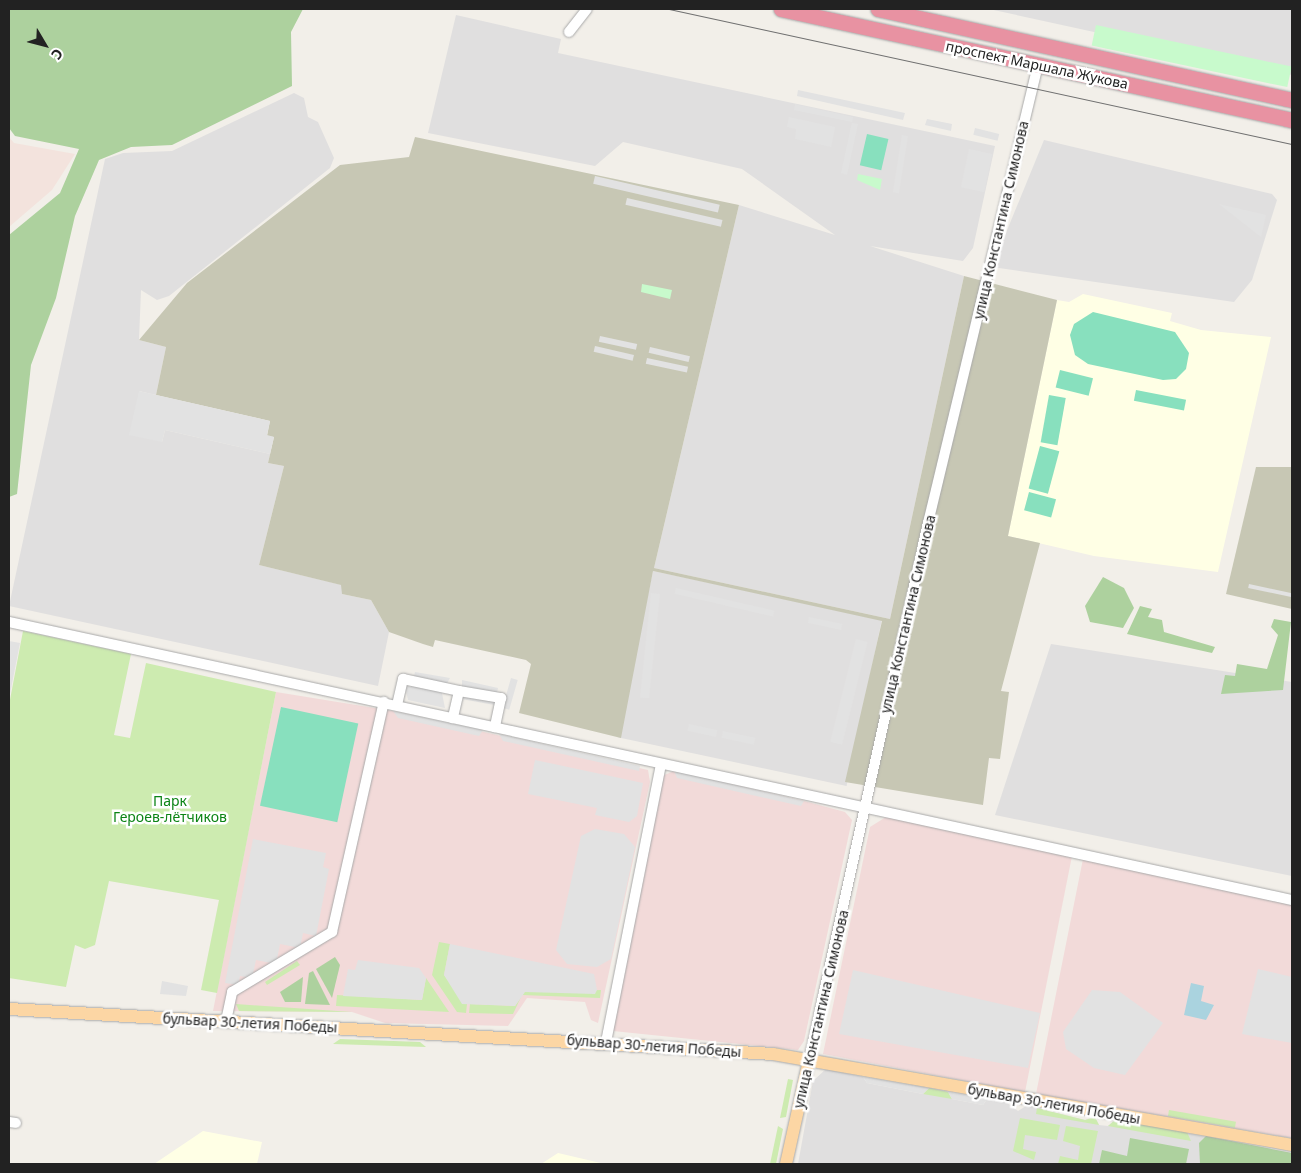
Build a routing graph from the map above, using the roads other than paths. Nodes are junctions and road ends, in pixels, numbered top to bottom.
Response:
1 (587, 9) edge
2 (782, 9) edge
3 (878, 9) edge
4 (570, 32) dead end
5 (1038, 65) junction
6 (1292, 100) edge
7 (1292, 120) edge
8 (9, 622) edge
9 (459, 691) junction
10 (384, 702) junction
11 (397, 705) junction
12 (453, 718) junction
13 (495, 727) junction
14 (661, 764) junction
15 (864, 807) junction
16 (1292, 900) edge
17 (9, 1009) edge
18 (226, 1021) junction
19 (606, 1042) junction
20 (809, 1060) junction
21 (1292, 1145) edge
22 (786, 1164) edge

1 - 4 street
2 - 5 highway, проспект Маршала Жукова
3 - 6 highway, проспект Маршала Жукова
5 - 7 highway, проспект Маршала Жукова
5 - 15 street, улица Константина Симонова
8 - 10 street
9 - 11 street
9 - 12 street
9 - 13 street
10 - 11 street
10 - 18 street
11 - 12 street
12 - 13 street
13 - 14 street
14 - 15 street
14 - 19 street
15 - 16 street
15 - 20 street, улица Константина Симонова
17 - 18 main road, бульвар 30-летия Победы
18 - 19 main road, бульвар 30-летия Победы
19 - 20 main road, бульвар 30-летия Победы
20 - 21 main road, бульвар 30-летия Победы
20 - 22 main road, улица Константина Симонова

